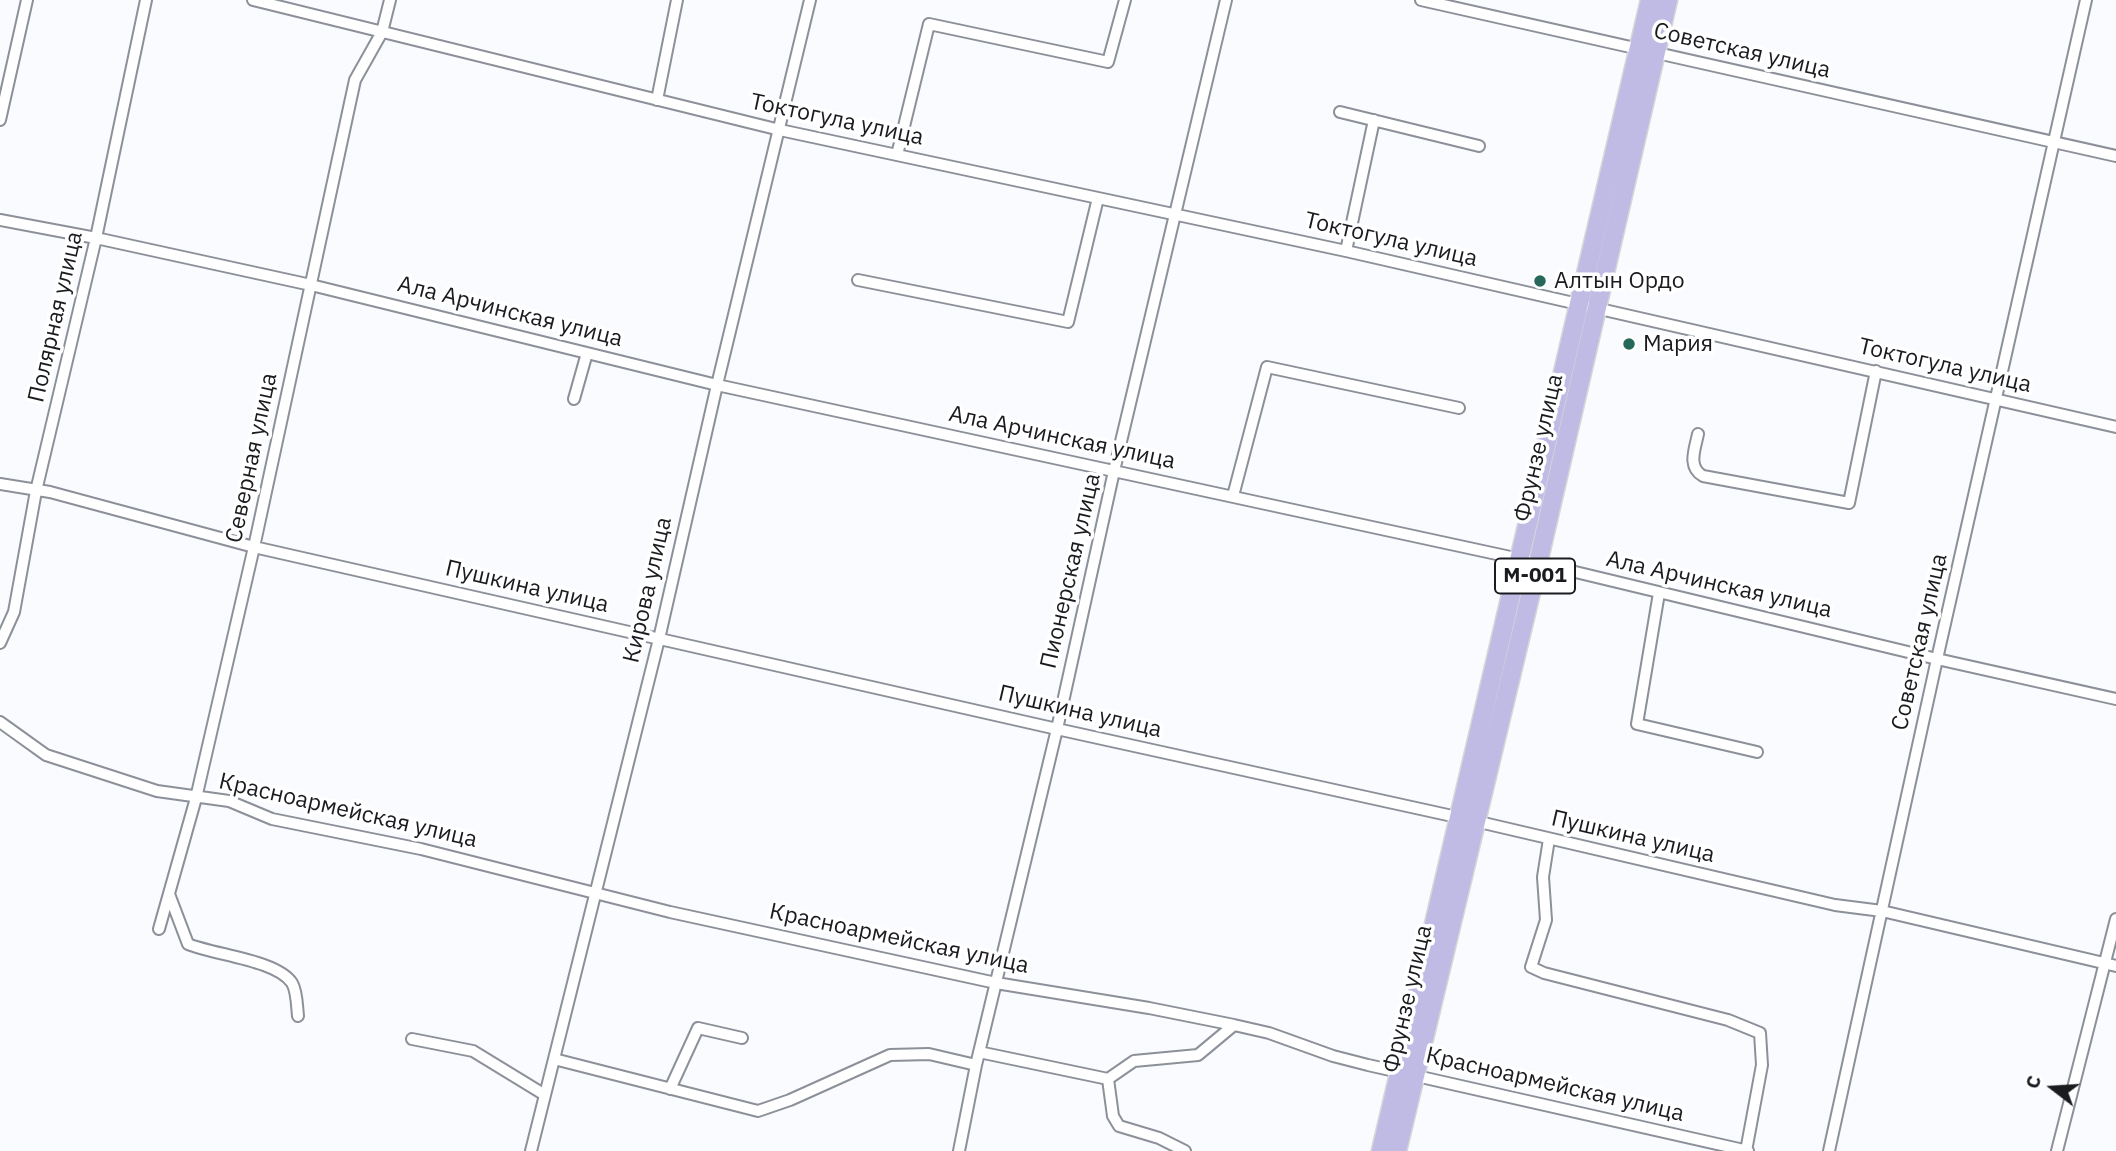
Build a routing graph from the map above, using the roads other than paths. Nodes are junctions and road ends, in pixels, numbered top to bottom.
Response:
1 (27, 0) edge
2 (146, 0) edge
3 (253, 0) edge
4 (390, 0) edge
5 (677, 0) edge
6 (810, 0) edge
7 (1125, 0) edge
8 (1226, 0) edge
9 (1421, 0) edge
10 (1650, 0) edge
11 (1668, 0) edge
12 (2086, 0) edge
13 (382, 32) junction
14 (1647, 51) junction
15 (657, 100) junction
16 (1340, 112) dead end
17 (0, 120) edge
18 (1374, 120) junction
19 (780, 130) junction
20 (2054, 142) junction
21 (1479, 146) dead end
22 (897, 155) junction
23 (2116, 156) edge
24 (1098, 198) junction
25 (1174, 214) junction
26 (0, 220) edge
27 (96, 238) junction
28 (1346, 251) junction
29 (858, 280) dead end
30 (311, 285) junction
31 (1588, 306) junction
32 (587, 353) junction
33 (1876, 371) junction
34 (717, 385) junction
35 (574, 399) dead end
36 (1997, 400) junction
37 (1459, 408) dead end
38 (2116, 427) edge
39 (1698, 434) dead end
40 (1114, 471) junction
41 (0, 484) edge
42 (36, 491) junction
43 (1234, 496) junction
44 (254, 547) junction
45 (1529, 562) junction
46 (1659, 593) junction
47 (659, 639) junction
48 (0, 643) edge
49 (1937, 659) junction
50 (2116, 699) edge
51 (0, 722) edge
52 (1057, 729) junction
53 (1757, 752) dead end
54 (196, 798) junction
55 (1467, 819) junction
56 (1549, 839) junction
57 (595, 892) junction
58 (169, 894) junction
59 (1882, 911) junction
60 (2116, 919) edge
61 (159, 929) dead end
62 (2104, 964) junction
63 (2116, 966) edge
64 (996, 983) junction
65 (298, 1016) dead end
66 (1234, 1025) junction
67 (742, 1038) dead end
68 (412, 1039) dead end
69 (979, 1052) junction
70 (554, 1059) junction
71 (976, 1065) junction
72 (1407, 1073) junction
73 (1108, 1079) junction
74 (670, 1089) junction
75 (545, 1095) junction
76 (531, 1151) edge
77 (959, 1151) edge
78 (1185, 1151) edge
79 (1381, 1151) edge
80 (1397, 1151) edge
81 (1747, 1151) edge
82 (1829, 1151) edge
83 (2057, 1151) edge

1 - 17 street
2 - 27 street, Полярная улица
3 - 13 street, Токтогула улица
4 - 13 street, Северная улица
5 - 15 street
6 - 19 street, Кирова улица
7 - 22 street
8 - 25 street, Пионерская улица
9 - 14 street, Советская улица
10 - 14 main road, Фрунзе улица / M-001
11 - 14 main road, Фрунзе улица / M-001
12 - 20 street, Советская улица
13 - 15 street, Токтогула улица
13 - 30 street, Северная улица
14 - 20 street, Советская улица
14 - 31 main road, Фрунзе улица / M-001
15 - 19 street, Токтогула улица
16 - 18 street
18 - 21 street
18 - 28 street
19 - 22 street, Токтогула улица
19 - 34 street, Кирова улица
20 - 23 street, Советская улица
20 - 36 street, Советская улица
22 - 24 street, Токтогула улица
24 - 25 street, Токтогула улица
24 - 29 street
25 - 28 street, Токтогула улица
25 - 40 street, Пионерская улица
26 - 27 street, Ала Арчинская улица
27 - 30 street, Ала Арчинская улица
27 - 42 street, Полярная улица
28 - 31 street, Токтогула улица
30 - 32 street, Ала Арчинская улица
30 - 44 street, Северная улица
31 - 33 street, Токтогула улица
31 - 45 main road, Фрунзе улица / M-001
32 - 34 street, Ала Арчинская улица
32 - 35 street
33 - 36 street, Токтогула улица
33 - 39 street
34 - 40 street, Ала Арчинская улица
34 - 47 street, Кирова улица
36 - 38 street, Токтогула улица
36 - 49 street, Советская улица
37 - 43 street
40 - 43 street, Ала Арчинская улица
40 - 52 street, Пионерская улица
41 - 42 street, Пушкина улица
42 - 44 street, Пушкина улица
42 - 48 street, Полярная улица
43 - 45 street, Ала Арчинская улица
44 - 47 street, Пушкина улица
44 - 54 street, Северная улица
45 - 46 street, Ала Арчинская улица
45 - 55 main road, Фрунзе улица / M-001
46 - 49 street, Ала Арчинская улица
46 - 53 street
47 - 52 street, Пушкина улица
47 - 57 street, Кирова улица
49 - 50 street, Ала Арчинская улица
49 - 59 street, Советская улица
51 - 54 street, Красноармейская улица
52 - 55 street, Пушкина улица
52 - 64 street, Пионерская улица
54 - 57 street, Красноармейская улица
54 - 58 street, Северная улица
55 - 56 street, Пушкина улица
55 - 72 main road, Фрунзе улица / M-001
56 - 59 street, Пушкина улица
56 - 81 street
57 - 64 street, Красноармейская улица
57 - 70 street, Кирова улица
58 - 61 street, Северная улица
58 - 65 street
59 - 62 street, Пушкина улица
59 - 82 street, Советская улица
60 - 62 street
62 - 63 street, Пушкина улица
62 - 83 street
64 - 66 street, Красноармейская улица
64 - 69 street, Пионерская улица
66 - 72 street, Красноармейская улица
66 - 73 street
67 - 74 street
68 - 75 street
69 - 71 street, Пионерская улица
69 - 73 street
70 - 74 street
70 - 75 street, Кирова улица
71 - 74 street
71 - 77 street, Пионерская улица
72 - 79 main road, Фрунзе улица / M-001
72 - 80 main road, Фрунзе улица / M-001
72 - 81 street, Красноармейская улица
73 - 78 street
75 - 76 street, Кирова улица

